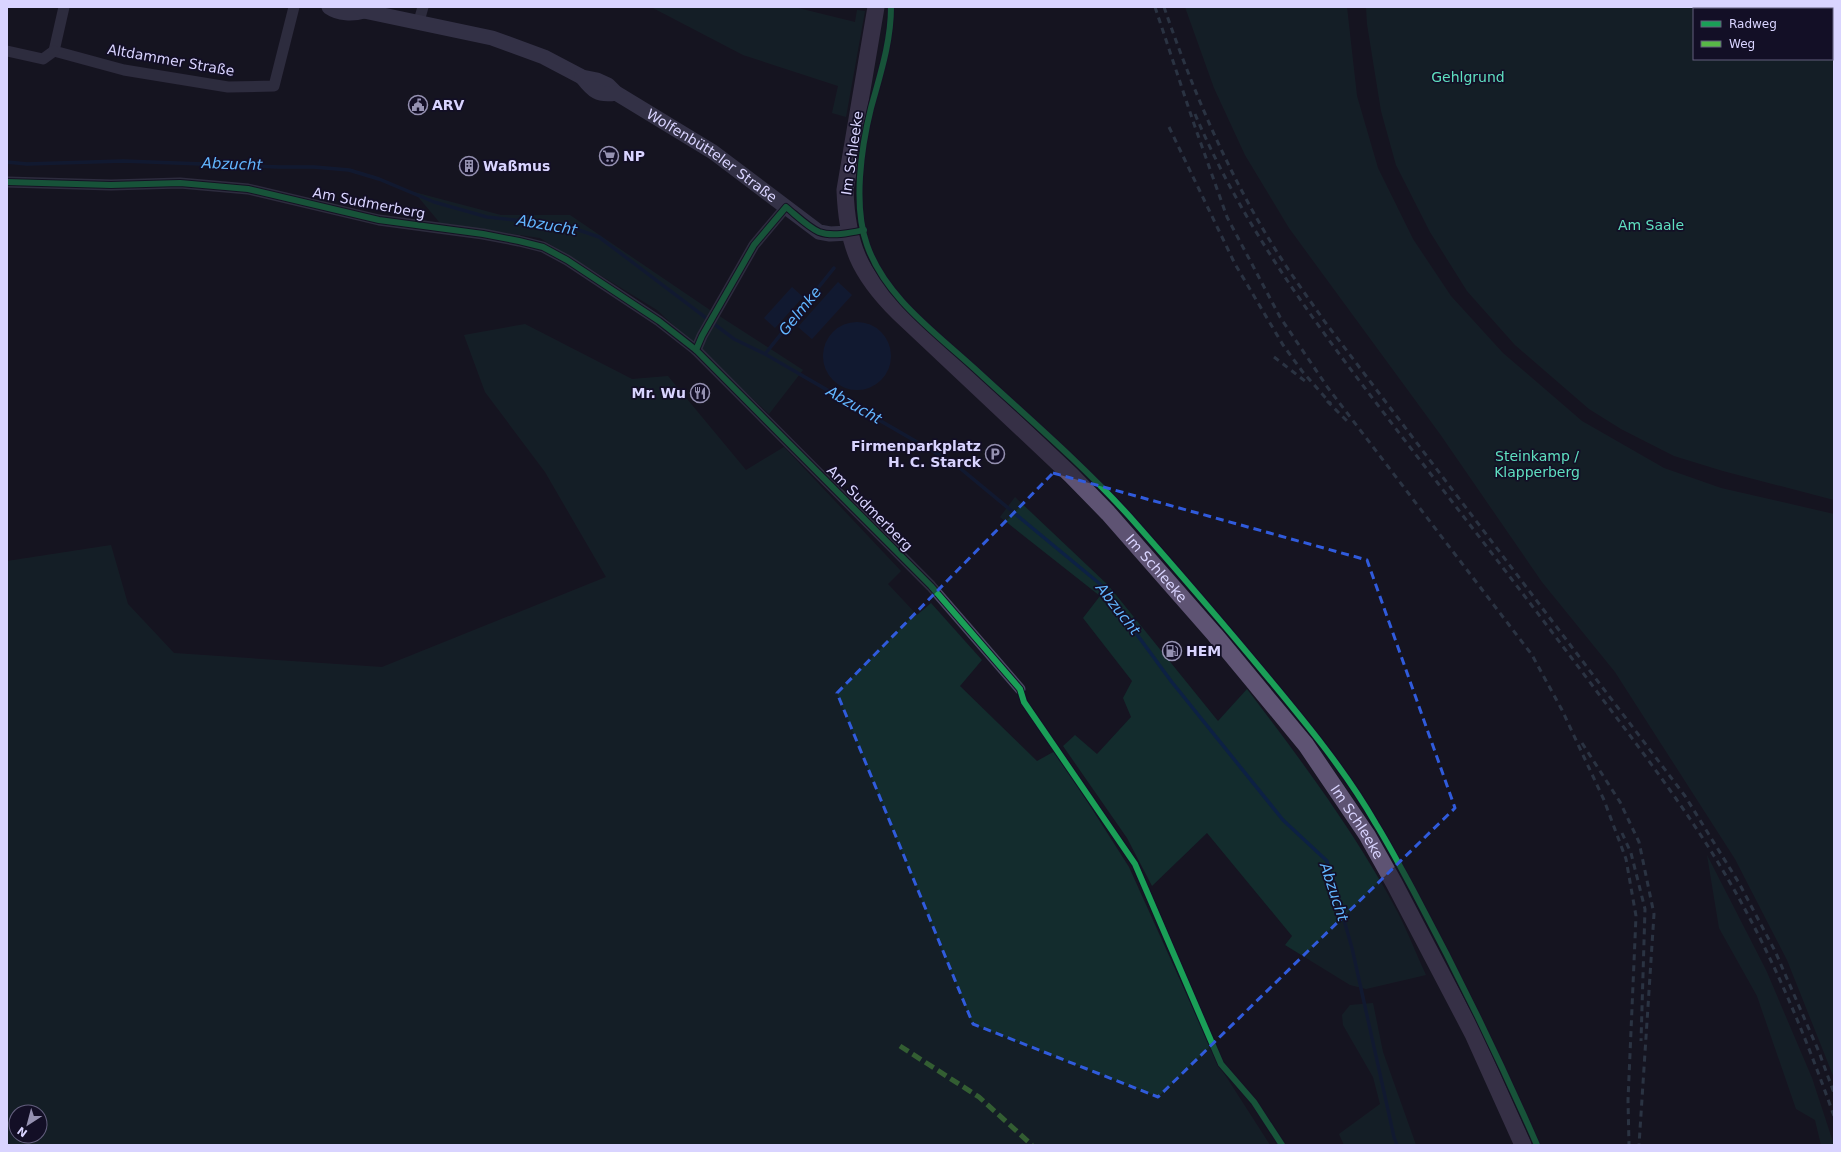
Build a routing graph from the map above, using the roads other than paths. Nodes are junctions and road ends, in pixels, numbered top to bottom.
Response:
1 (64, 7) edge
2 (294, 7) edge
3 (329, 7) edge
4 (876, 7) edge
5 (362, 9) edge
6 (421, 14) edge
7 (7, 51) edge
8 (54, 51) junction
9 (7, 182) edge
10 (786, 207) junction
11 (849, 233) junction
12 (696, 350) junction
13 (1020, 689) dead end
14 (1523, 1145) edge

1 - 8 street
2 - 8 street, Altdammer Straße
3 - 5 main road, Wolfenbütteler Straße
4 - 11 main road, Im Schleeke
5 - 6 main road, Wolfenbütteler Straße
6 - 10 main road, Wolfenbütteler Straße
7 - 8 street
9 - 12 street, Am Sudmerberg
10 - 11 main road, Wolfenbütteler Straße
10 - 12 street
11 - 14 main road, Im Schleeke
12 - 13 street, Am Sudmerberg

